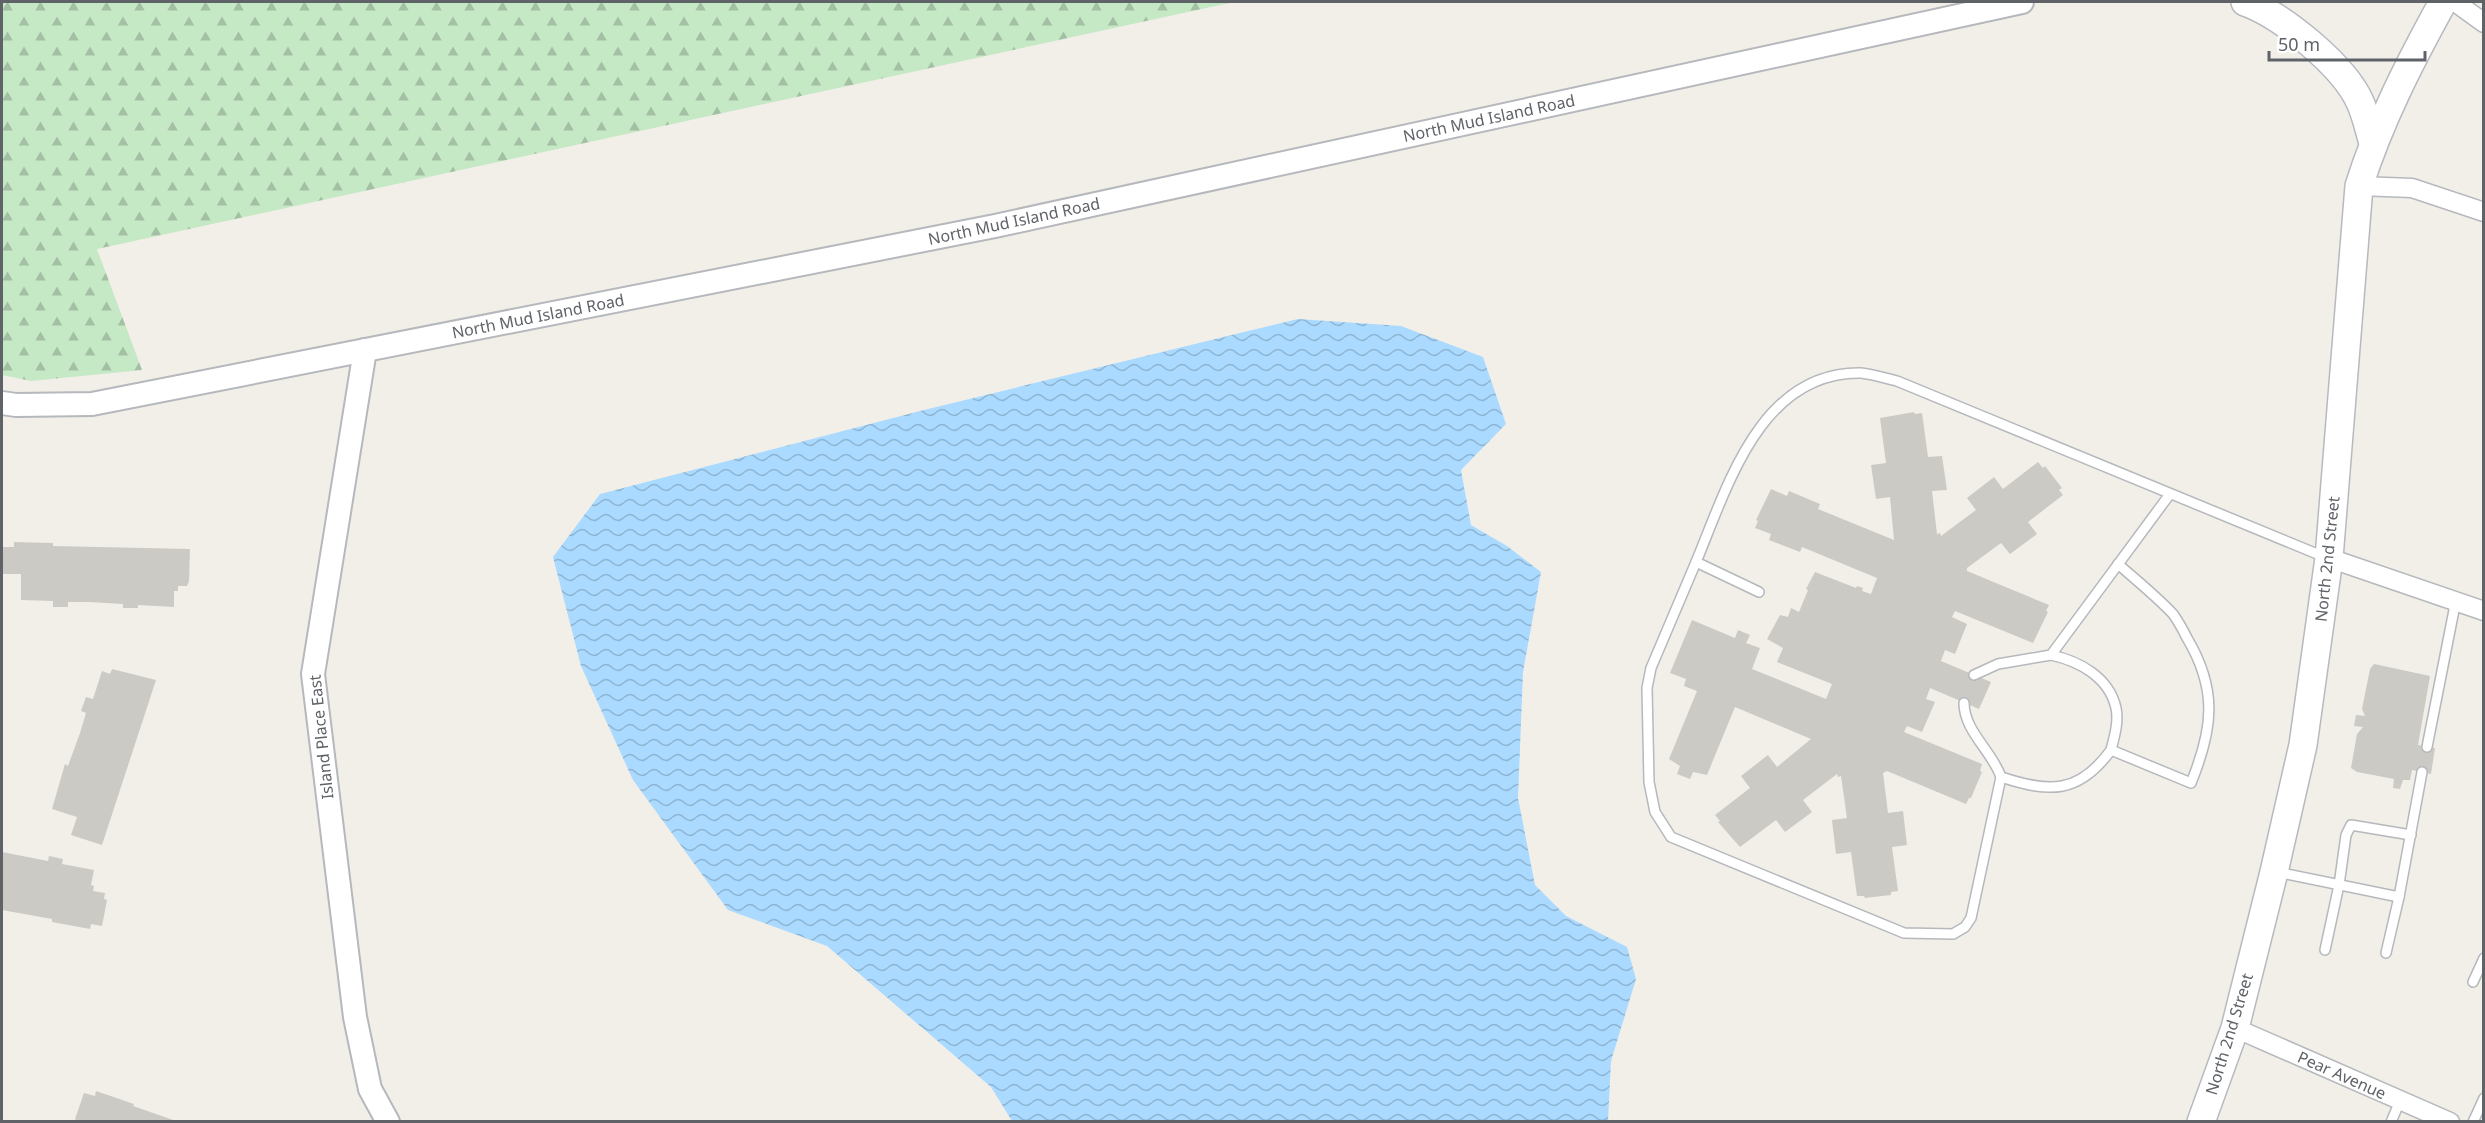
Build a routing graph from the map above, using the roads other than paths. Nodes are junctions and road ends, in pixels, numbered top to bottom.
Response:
1 (2022, 2) edge
2 (2245, 2) edge
3 (2443, 2) edge
4 (2455, 2) edge
5 (2484, 23) edge
6 (2373, 143) junction
7 (2359, 186) junction
8 (2484, 212) edge
9 (365, 350) junction
10 (2, 403) edge
11 (2170, 494) junction
12 (2329, 558) junction
13 (1695, 562) junction
14 (2118, 564) junction
15 (1759, 592) dead end
16 (2456, 600) junction
17 (2484, 610) edge
18 (2050, 655) junction
19 (1974, 675) dead end
20 (1964, 702) dead end
21 (2427, 747) dead end
22 (2111, 750) junction
23 (2422, 772) dead end
24 (2001, 777) junction
25 (2411, 835) junction
26 (2274, 872) junction
27 (2339, 885) junction
28 (2400, 897) junction
29 (2325, 950) dead end
30 (2386, 953) dead end
31 (2484, 958) edge
32 (2473, 982) dead end
33 (2235, 1029) junction
34 (2484, 1098) edge
35 (2400, 1101) junction
36 (388, 1122) edge
37 (2201, 1122) edge
38 (2391, 1122) edge
39 (2450, 1122) edge
40 (2473, 1122) edge

1 - 9 street, North Mud Island Road
2 - 6 main road
3 - 6 main road, North 2nd Street
4 - 5 street
6 - 7 main road, North 2nd Street
7 - 8 street
7 - 12 main road, North 2nd Street
9 - 10 street, North Mud Island Road
9 - 36 street, Island Place East
11 - 12 lane
11 - 13 lane
11 - 14 lane
12 - 16 street
12 - 26 main road, North 2nd Street
13 - 15 lane
13 - 24 lane
14 - 18 lane
14 - 22 lane
16 - 17 street
16 - 21 lane
18 - 19 lane
18 - 22 lane
20 - 24 lane
22 - 24 lane
23 - 25 lane
25 - 27 lane
25 - 28 lane
26 - 27 lane
26 - 33 main road, North 2nd Street
27 - 28 lane
27 - 29 lane
28 - 30 lane
31 - 32 lane
33 - 35 street, Pear Avenue
33 - 37 main road, North 2nd Street
34 - 40 lane
35 - 38 lane
35 - 39 street, Pear Avenue

